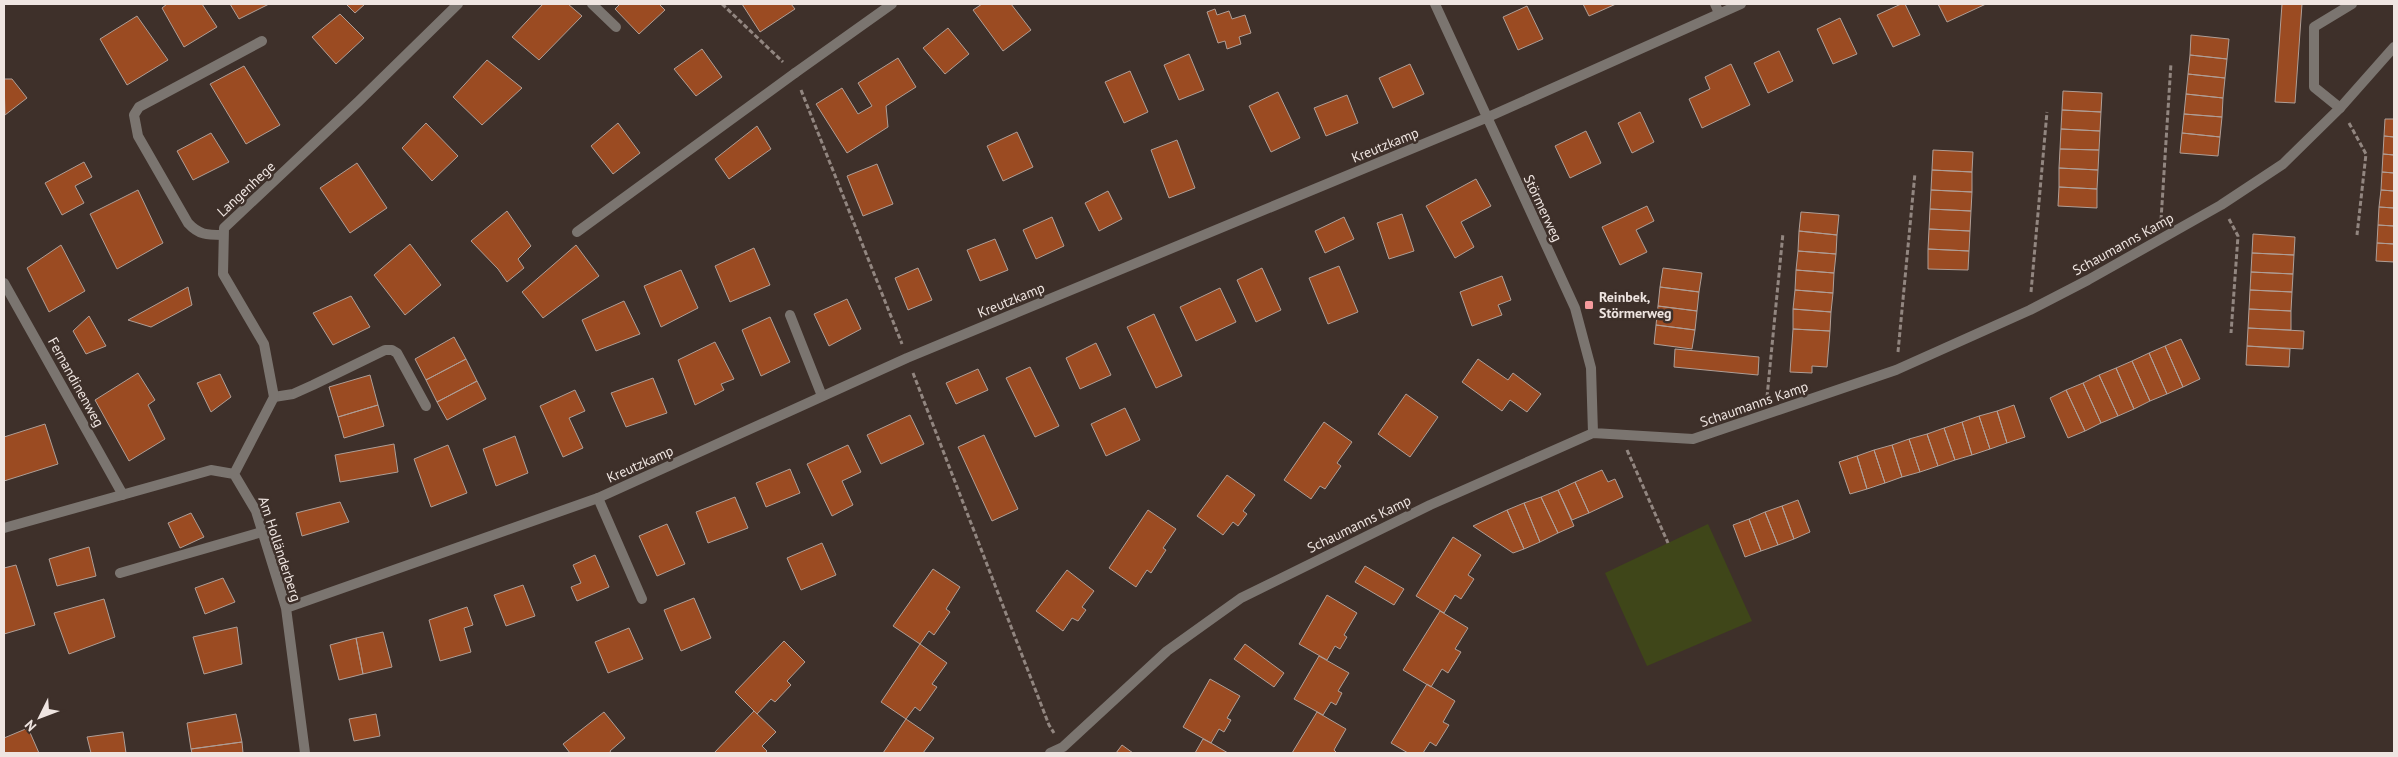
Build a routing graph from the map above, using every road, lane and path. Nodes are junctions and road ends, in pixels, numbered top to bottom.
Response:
1 (458, 4) edge
2 (592, 4) edge
3 (722, 4) edge
4 (892, 4) edge
5 (1435, 4) edge
6 (1741, 4) edge
7 (2352, 4) edge
8 (1717, 9) edge
9 (616, 26) dead end
10 (262, 41) dead end
11 (2394, 47) edge
12 (2171, 63) dead end
13 (795, 73) junction
14 (2340, 108) junction
15 (2047, 112) dead end
16 (1486, 118) junction
17 (1915, 174) dead end
18 (2221, 205) junction
19 (577, 232) dead end
20 (1783, 233) dead end
21 (224, 235) junction
22 (2358, 236) dead end
23 (2160, 238) junction
24 (4, 282) edge
25 (2030, 310) junction
26 (790, 315) dead end
27 (2231, 333) dead end
28 (907, 358) junction
29 (1896, 370) junction
30 (822, 396) junction
31 (274, 397) junction
32 (426, 406) dead end
33 (1765, 415) junction
34 (1593, 433) junction
35 (1620, 435) junction
36 (234, 474) junction
37 (123, 494) junction
38 (598, 498) junction
39 (4, 528) edge
40 (262, 532) junction
41 (1668, 543) dead end
42 (120, 573) dead end
43 (642, 599) dead end
44 (286, 608) junction
45 (1063, 747) junction
46 (305, 753) edge
47 (1050, 753) edge

1 - 21 street, Langenhege
2 - 9 street
3 - 13 path
4 - 13 street
5 - 16 street, Störmerweg
6 - 8 street, Kreutzkamp
7 - 14 street
8 - 16 street, Kreutzkamp
10 - 21 street
11 - 14 street, Schaumanns Kamp
12 - 23 path
13 - 19 street
13 - 28 path
14 - 18 street, Schaumanns Kamp
14 - 22 path
15 - 25 path
16 - 28 street, Kreutzkamp
16 - 34 street, Störmerweg
17 - 29 path
18 - 23 street, Schaumanns Kamp
18 - 27 path
20 - 33 path
21 - 31 street, Langenhege
23 - 25 street, Schaumanns Kamp
24 - 37 street, Fernandinenweg
25 - 29 street, Schaumanns Kamp
26 - 30 street
28 - 30 street, Kreutzkamp
28 - 45 path
29 - 33 street, Schaumanns Kamp
30 - 38 street, Kreutzkamp
31 - 32 street
31 - 36 street
33 - 35 street, Schaumanns Kamp
34 - 35 street, Schaumanns Kamp
34 - 45 street, Schaumanns Kamp
35 - 41 path
36 - 37 street
36 - 40 street, Am Holländerberg
37 - 39 street
38 - 43 street
38 - 44 street, Kreutzkamp
40 - 42 street
40 - 44 street, Am Holländerberg
44 - 46 street, Am Holländerberg
45 - 47 street, Schaumanns Kamp

